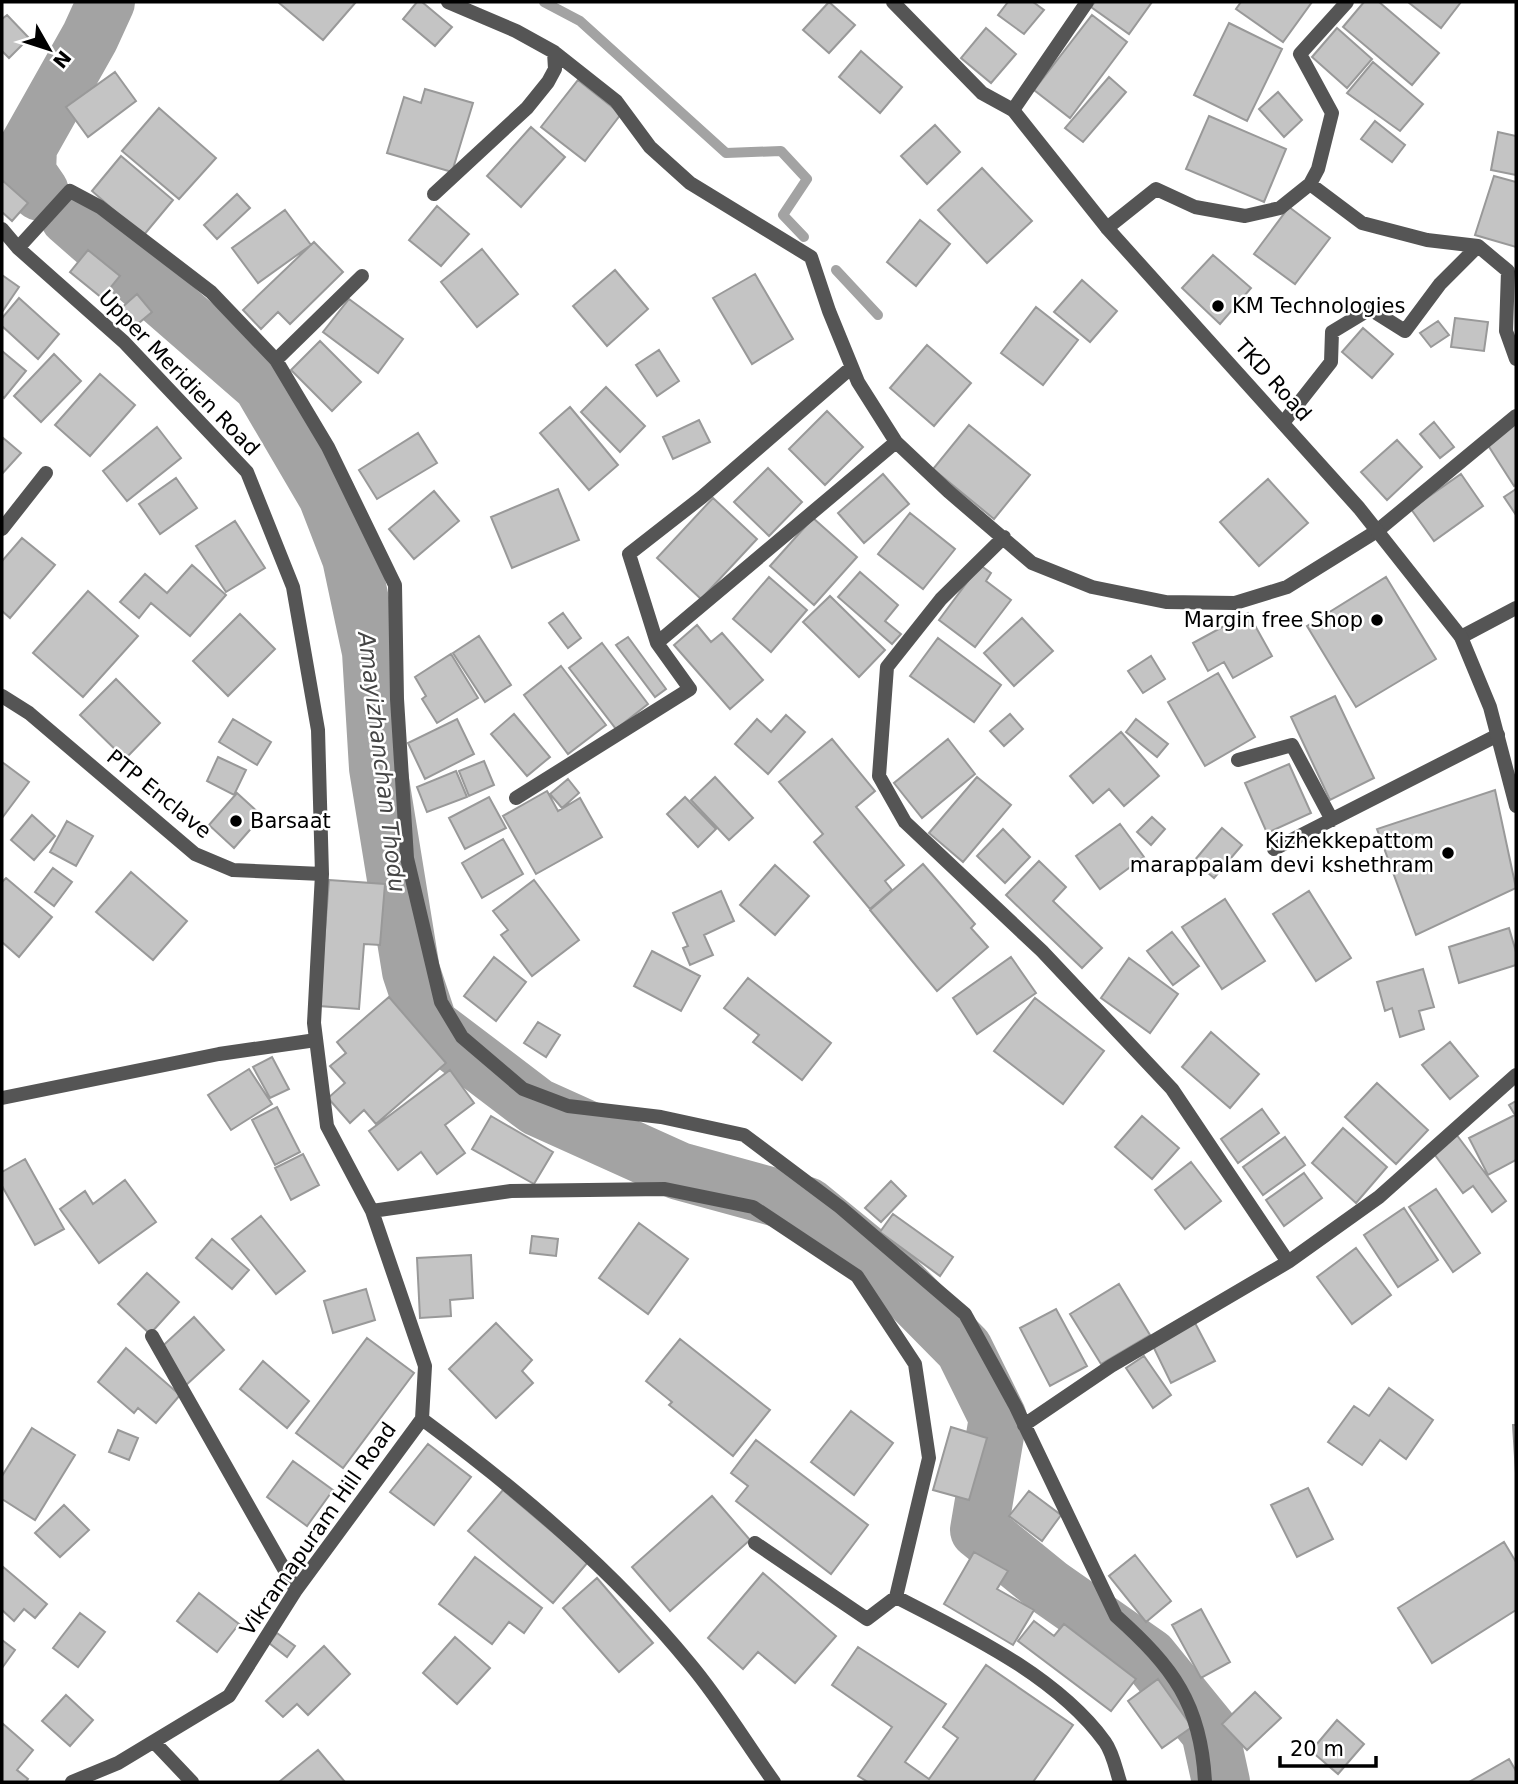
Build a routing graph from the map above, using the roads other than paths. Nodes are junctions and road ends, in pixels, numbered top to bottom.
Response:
1 (448, 2) edge
2 (894, 2) edge
3 (1087, 2) edge
4 (1347, 2) edge
5 (554, 52) junction
6 (1013, 110) junction
7 (1310, 184) junction
8 (434, 194) dead end
9 (1107, 228) junction
10 (2, 229) edge
11 (1478, 246) junction
12 (18, 248) junction
13 (362, 276) dead end
14 (1516, 359) edge
15 (276, 360) junction
16 (852, 368) junction
17 (1516, 416) edge
18 (1283, 423) junction
19 (897, 442) junction
20 (46, 473) dead end
21 (2, 529) edge
22 (1377, 531) junction
23 (1004, 537) junction
24 (1516, 608) edge
25 (1461, 637) junction
26 (657, 643) junction
27 (2, 696) edge
28 (1497, 735) junction
29 (1238, 760) dead end
30 (516, 798) dead end
31 (1516, 806) edge
32 (1332, 820) junction
33 (1274, 849) dead end
34 (321, 874) junction
35 (316, 1040) junction
36 (1516, 1075) edge
37 (2, 1098) edge
38 (372, 1211) junction
39 (1288, 1262) junction
40 (152, 1336) dead end
41 (422, 1419) junction
42 (1024, 1425) junction
43 (755, 1543) dead end
44 (296, 1590) junction
45 (896, 1597) junction
46 (154, 1742) junction
47 (72, 1782) edge
48 (192, 1782) edge
49 (774, 1782) edge
50 (1120, 1782) edge
51 (1205, 1782) edge

1 - 5 street
2 - 6 street, TKD Road
3 - 6 street
4 - 7 street
5 - 8 street
5 - 16 street
6 - 9 street, TKD Road
7 - 9 street
7 - 11 street
9 - 18 street, TKD Road
10 - 12 street, Upper Meridien Road
11 - 14 street
11 - 18 street
12 - 15 street
12 - 34 street, Upper Meridien Road
13 - 15 street
15 - 42 street
16 - 19 street
16 - 26 street
17 - 22 street
18 - 22 street, TKD Road
19 - 23 street
19 - 26 street
20 - 21 street
22 - 23 street
22 - 25 street, TKD Road
23 - 39 street
24 - 25 street
25 - 28 street, TKD Road
26 - 30 street
27 - 34 street, PTP Enclave
28 - 31 street, TKD Road
28 - 32 street
29 - 32 street
32 - 33 street
34 - 35 street, Upper Meridien Road
35 - 37 street
35 - 38 street, Upper Meridien Road
36 - 39 street
38 - 41 street, Vikramapuram Hill Road
38 - 45 street
39 - 42 street
40 - 44 street
41 - 44 street, Vikramapuram Hill Road
41 - 49 street
42 - 51 street
43 - 45 street
44 - 46 street, Vikramapuram Hill Road
45 - 50 street
46 - 47 street, Vikramapuram Hill Road
46 - 48 street

